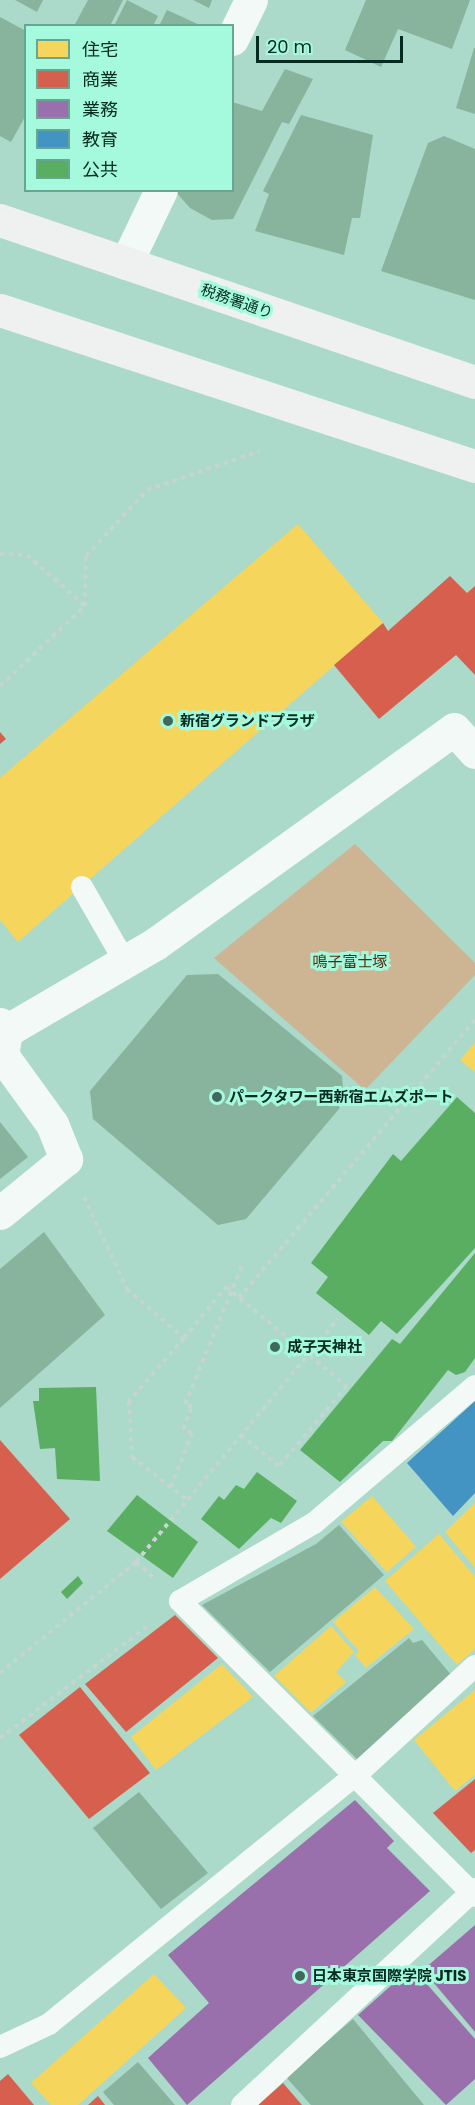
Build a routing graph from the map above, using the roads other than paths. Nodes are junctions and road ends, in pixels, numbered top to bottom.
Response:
1 (251, 0) edge
2 (234, 35) edge
3 (160, 192) edge
4 (0, 220) edge
5 (126, 263) junction
6 (0, 310) edge
7 (475, 382) edge
8 (475, 466) edge
9 (475, 752) edge
10 (82, 887) dead end
11 (125, 962) junction
12 (3, 1028) edge
13 (0, 1213) edge
14 (475, 1386) edge
15 (475, 1666) edge
16 (357, 1774) junction
17 (474, 1892) edge
18 (0, 2047) edge
19 (242, 2105) edge

1 - 2 street
3 - 5 street
4 - 5 main road, 税務署通り
5 - 7 main road, 税務署通り
6 - 8 main road
9 - 11 street
10 - 11 lane
11 - 12 street
12 - 13 street
14 - 16 lane
15 - 16 lane
16 - 17 lane
16 - 18 lane
17 - 19 lane

